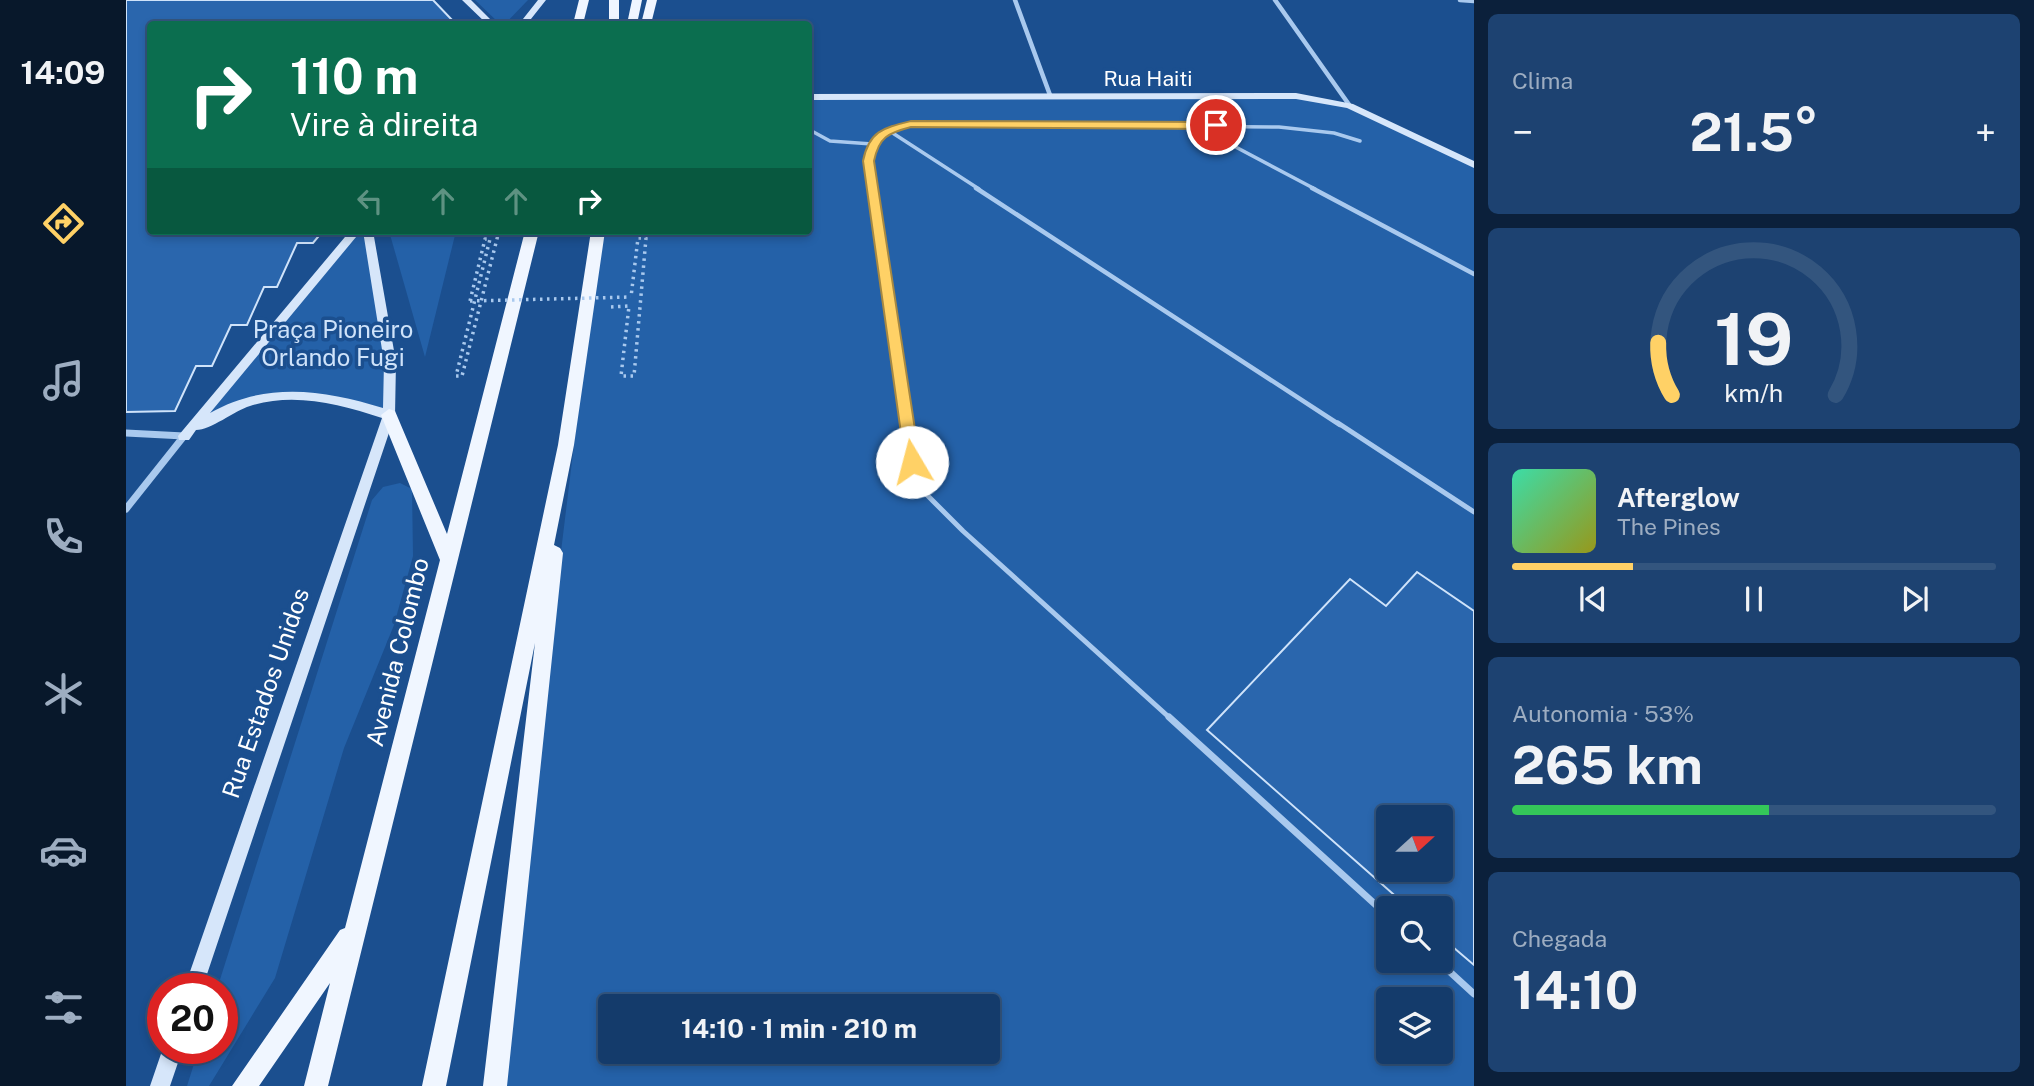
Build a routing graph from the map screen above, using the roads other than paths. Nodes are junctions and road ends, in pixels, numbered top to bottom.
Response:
1 (466, 0) edge
2 (542, 0) edge
3 (584, 0) edge
4 (614, 0) edge
5 (637, 0) edge
6 (652, 0) edge
7 (1015, 0) edge
8 (1275, 0) edge
9 (1460, 0) edge
10 (1474, 1) edge
11 (488, 21) edge
12 (525, 21) edge
13 (579, 21) edge
14 (614, 21) edge
15 (633, 21) edge
16 (647, 21) edge
17 (1050, 95) junction
18 (812, 97) edge
19 (1350, 106) junction
20 (1195, 125) junction
21 (888, 130) junction
22 (812, 133) edge
23 (1360, 141) dead end
24 (872, 144) junction
25 (1474, 165) edge
26 (353, 235) edge
27 (369, 235) edge
28 (530, 235) edge
29 (597, 235) edge
30 (1474, 274) edge
31 (389, 415) junction
32 (126, 433) edge
33 (184, 436) junction
34 (566, 445) junction
35 (126, 509) edge
36 (1474, 512) edge
37 (448, 558) junction
38 (1376, 905) edge
39 (354, 929) junction
40 (198, 973) edge
41 (1451, 973) edge
42 (1474, 994) edge
43 (168, 1064) edge
44 (160, 1086) edge
45 (244, 1086) edge
46 (316, 1086) edge
47 (434, 1086) edge
48 (495, 1086) edge

1 - 11 street
2 - 12 street
3 - 13 main road
4 - 14 main road
5 - 15 main road
6 - 16 main road
7 - 17 street
8 - 19 street
9 - 10 street
17 - 18 street, Rua Haiti
17 - 19 street, Rua Haiti
19 - 25 street, Rua Haiti
20 - 21 lane
20 - 23 lane
20 - 30 lane
21 - 24 lane
21 - 36 lane
22 - 24 lane
24 - 38 lane
26 - 33 street
27 - 31 street
28 - 37 main road, Avenida Colombo
29 - 34 main road
31 - 33 street
31 - 37 main road
31 - 40 street, Rua Estados Unidos
32 - 33 street
33 - 35 street
34 - 47 main road
34 - 48 main road
37 - 39 main road, Avenida Colombo
39 - 45 main road
39 - 46 main road, Avenida Colombo
41 - 42 lane
43 - 44 street

